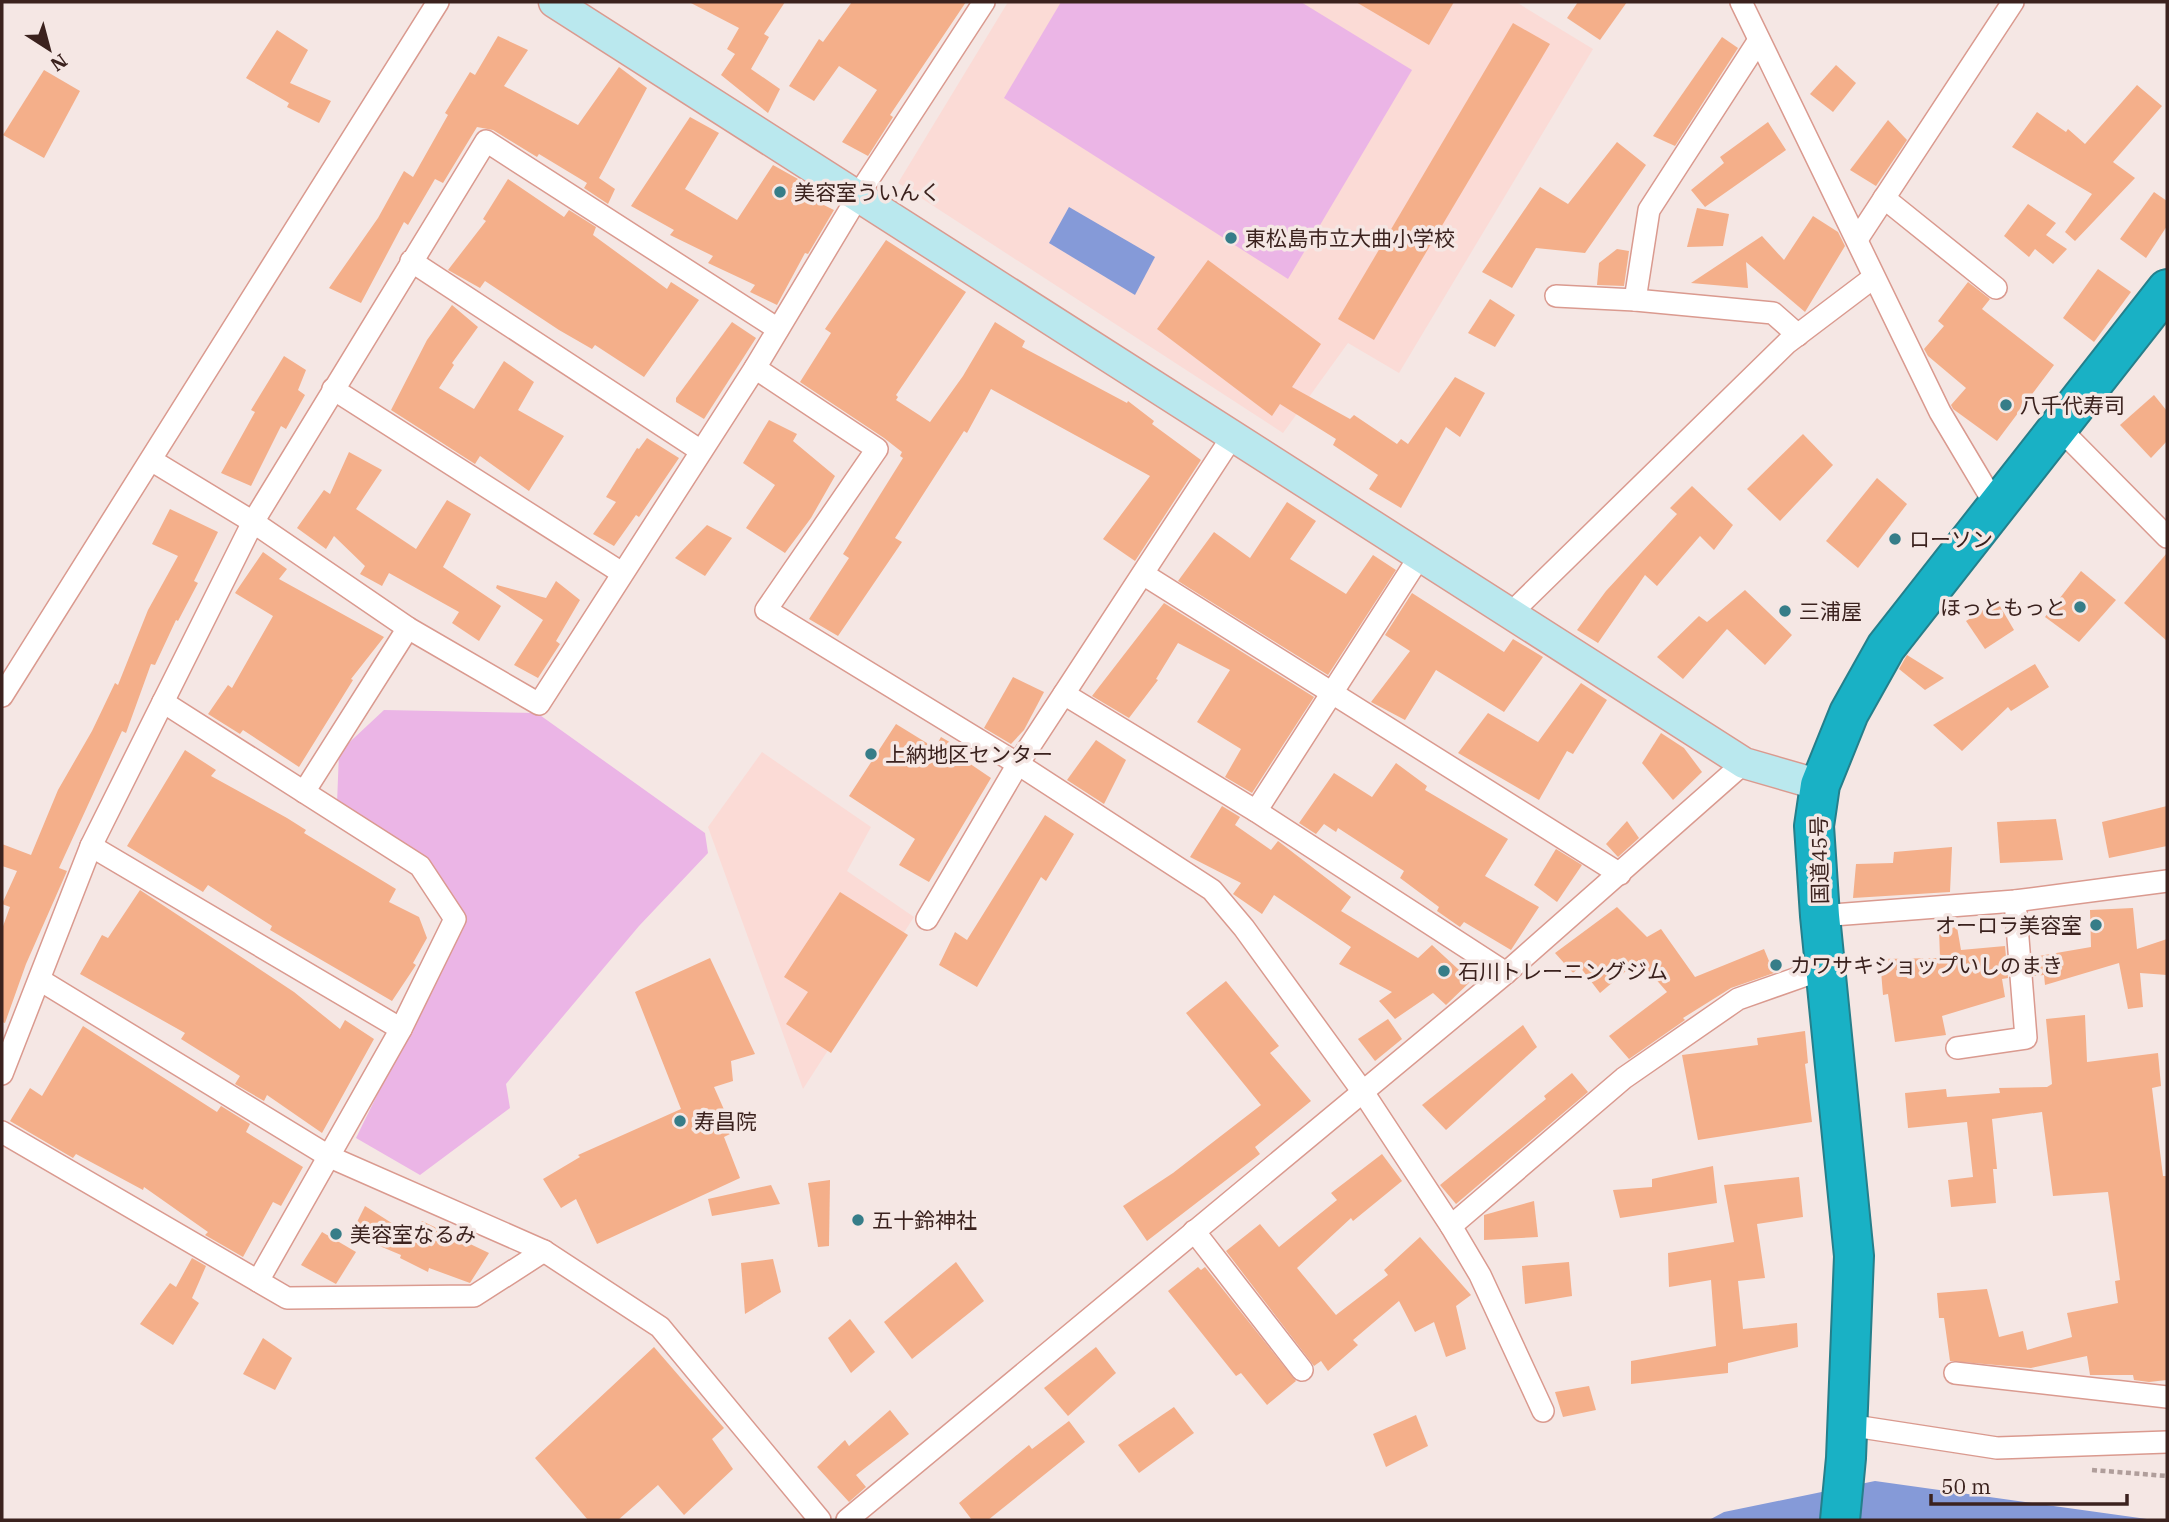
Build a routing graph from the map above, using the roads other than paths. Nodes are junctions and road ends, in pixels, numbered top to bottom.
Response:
1 (438, 2) edge
2 (554, 2) edge
3 (984, 2) edge
4 (1741, 2) edge
5 (2013, 2) edge
6 (1759, 40) junction
7 (858, 196) junction
8 (1884, 198) junction
9 (1858, 238) junction
10 (411, 261) junction
11 (1873, 278) junction
12 (1996, 288) dead end
13 (2167, 289) edge
14 (1556, 296) dead end
15 (1635, 300) junction
16 (778, 329) junction
17 (1798, 335) junction
18 (755, 368) junction
19 (333, 389) junction
20 (2059, 428) junction
21 (1232, 437) junction
22 (701, 451) junction
23 (151, 460) junction
24 (1996, 506) junction
25 (253, 522) junction
26 (2167, 537) edge
27 (1420, 556) junction
28 (622, 573) junction
29 (1143, 573) junction
30 (1510, 614) junction
31 (408, 628) junction
32 (1332, 693) junction
33 (1064, 694) junction
34 (2, 696) edge
35 (163, 702) junction
36 (1744, 763) junction
37 (1018, 764) junction
38 (1820, 785) junction
39 (304, 792) junction
40 (1256, 811) junction
41 (91, 846) junction
42 (1620, 874) junction
43 (2167, 881) edge
44 (2015, 901) junction
45 (1820, 916) junction
46 (927, 919) dead end
47 (1826, 968) junction
48 (1506, 973) junction
49 (40, 979) junction
50 (401, 1029) junction
51 (1957, 1048) dead end
52 (2, 1074) edge
53 (1363, 1092) junction
54 (2, 1132) edge
55 (330, 1157) junction
56 (1451, 1226) junction
57 (1194, 1231) junction
58 (544, 1251) junction
59 (258, 1281) junction
60 (1302, 1370) dead end
61 (1955, 1373) dead end
62 (2167, 1397) edge
63 (1543, 1411) dead end
64 (1847, 1442) junction
65 (2167, 1442) edge
66 (820, 1520) edge
67 (847, 1520) edge
68 (1840, 1520) edge

1 - 23 street
2 - 7 street
3 - 7 street
4 - 6 street
5 - 8 street
6 - 9 street
6 - 15 street
7 - 16 street
7 - 21 street
8 - 9 street
8 - 12 street
9 - 11 street
10 - 16 street
10 - 19 street
10 - 22 street
11 - 17 street
11 - 24 street
13 - 20 highway, 国道45号
14 - 15 street
15 - 17 street
16 - 18 street
17 - 30 street
18 - 22 street
18 - 37 street
19 - 25 street
19 - 28 street
20 - 24 highway, 国道45号
20 - 26 street
21 - 27 street
21 - 29 street
22 - 28 street
23 - 25 street
23 - 34 street
24 - 38 highway, 国道45号
25 - 31 street
25 - 35 street
27 - 30 street
27 - 32 street
28 - 31 street
29 - 32 street
29 - 33 street
30 - 36 street
31 - 39 street
32 - 40 street
32 - 42 street
33 - 37 street
33 - 40 street
35 - 39 street
35 - 41 street
36 - 38 street
36 - 42 street
37 - 46 street
37 - 53 street
38 - 45 highway, 国道45号
39 - 50 street
40 - 48 street
41 - 49 street
41 - 50 street
42 - 48 street
43 - 44 street
44 - 45 street
44 - 51 street
45 - 47 highway, 国道45号
47 - 56 street
47 - 64 highway, 国道45号
48 - 53 street
49 - 52 street
49 - 55 street
50 - 55 street
53 - 56 street
53 - 57 street
54 - 59 street
55 - 58 street
55 - 59 street
56 - 63 street
57 - 60 street
57 - 67 street
58 - 59 street
58 - 66 street
61 - 62 street
64 - 65 street
64 - 68 highway, 国道45号

